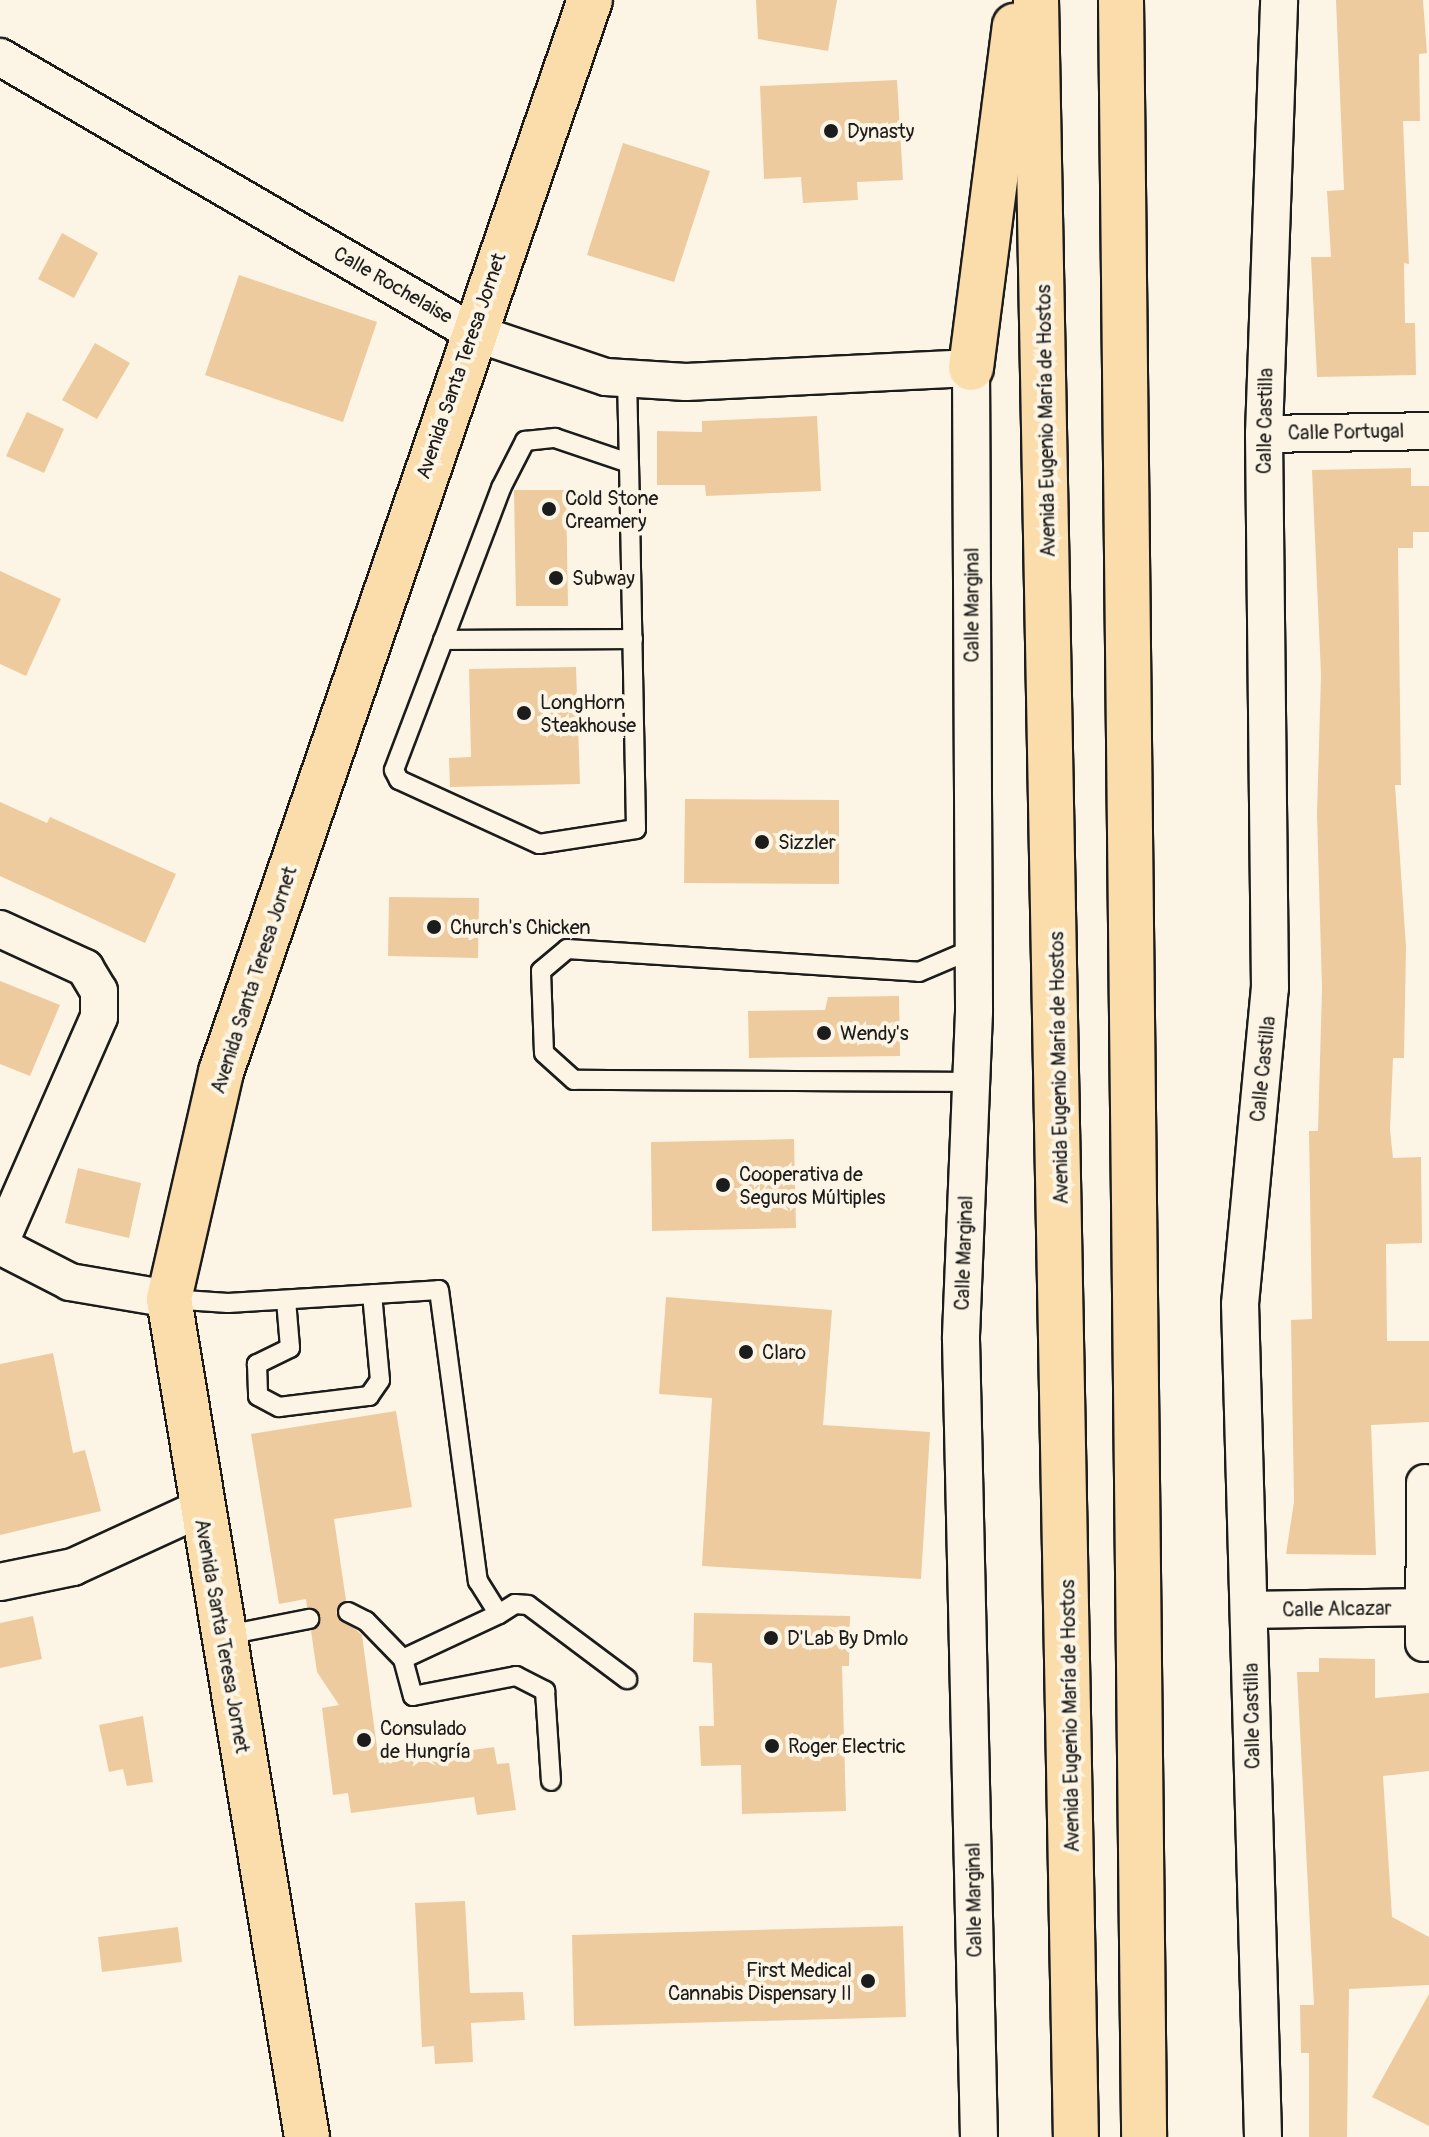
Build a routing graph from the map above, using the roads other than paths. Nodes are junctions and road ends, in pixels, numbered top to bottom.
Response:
1 (590, 0) edge
2 (1018, 0) edge
3 (1036, 0) edge
4 (1121, 0) edge
5 (1279, 0) edge
6 (0, 57) edge
7 (472, 332) junction
8 (971, 368) junction
9 (627, 378) junction
10 (1429, 431) edge
11 (1264, 434) junction
12 (629, 463) junction
13 (633, 639) junction
14 (443, 640) junction
15 (0, 929) edge
16 (973, 949) junction
17 (971, 1082) junction
18 (0, 1244) edge
19 (372, 1294) junction
20 (169, 1299) junction
21 (286, 1300) junction
22 (1425, 1483) dead end
23 (201, 1508) junction
24 (0, 1582) edge
25 (1424, 1607) junction
26 (1249, 1610) junction
27 (348, 1612) dead end
28 (499, 1614) junction
29 (309, 1619) dead end
30 (222, 1636) junction
31 (1424, 1643) dead end
32 (403, 1659) junction
33 (627, 1679) dead end
34 (551, 1781) dead end
35 (1146, 2135) edge
36 (307, 2137) edge
37 (979, 2137) edge
38 (1076, 2137) edge
39 (1263, 2137) edge

1 - 7 main road, Avenida Santa Teresa Jornet
2 - 8 main road
3 - 38 main road, Avenida Eugenio María de Hostos
4 - 35 main road
5 - 11 street, Calle Castilla
6 - 7 street, Calle Rochelaise
7 - 9 street, Calle Rochelaise
7 - 20 main road, Avenida Santa Teresa Jornet
8 - 9 street, Calle Rochelaise
8 - 16 street, Calle Marginal
9 - 12 lane
10 - 11 street, Calle Portugal
11 - 26 street, Calle Castilla
12 - 13 lane
12 - 14 lane
13 - 14 lane
13 - 14 lane
15 - 18 street
16 - 17 street, Calle Marginal
16 - 17 lane
17 - 37 street, Calle Marginal
18 - 20 street
19 - 21 lane
19 - 21 lane
19 - 28 lane
20 - 21 lane
20 - 23 main road, Avenida Santa Teresa Jornet
22 - 25 street
23 - 24 street
23 - 30 main road, Avenida Santa Teresa Jornet
25 - 26 street, Calle Alcazar
25 - 31 street
26 - 39 street, Calle Castilla
27 - 32 lane
28 - 32 lane
28 - 33 lane
29 - 30 lane
30 - 36 main road, Avenida Santa Teresa Jornet
32 - 34 lane

